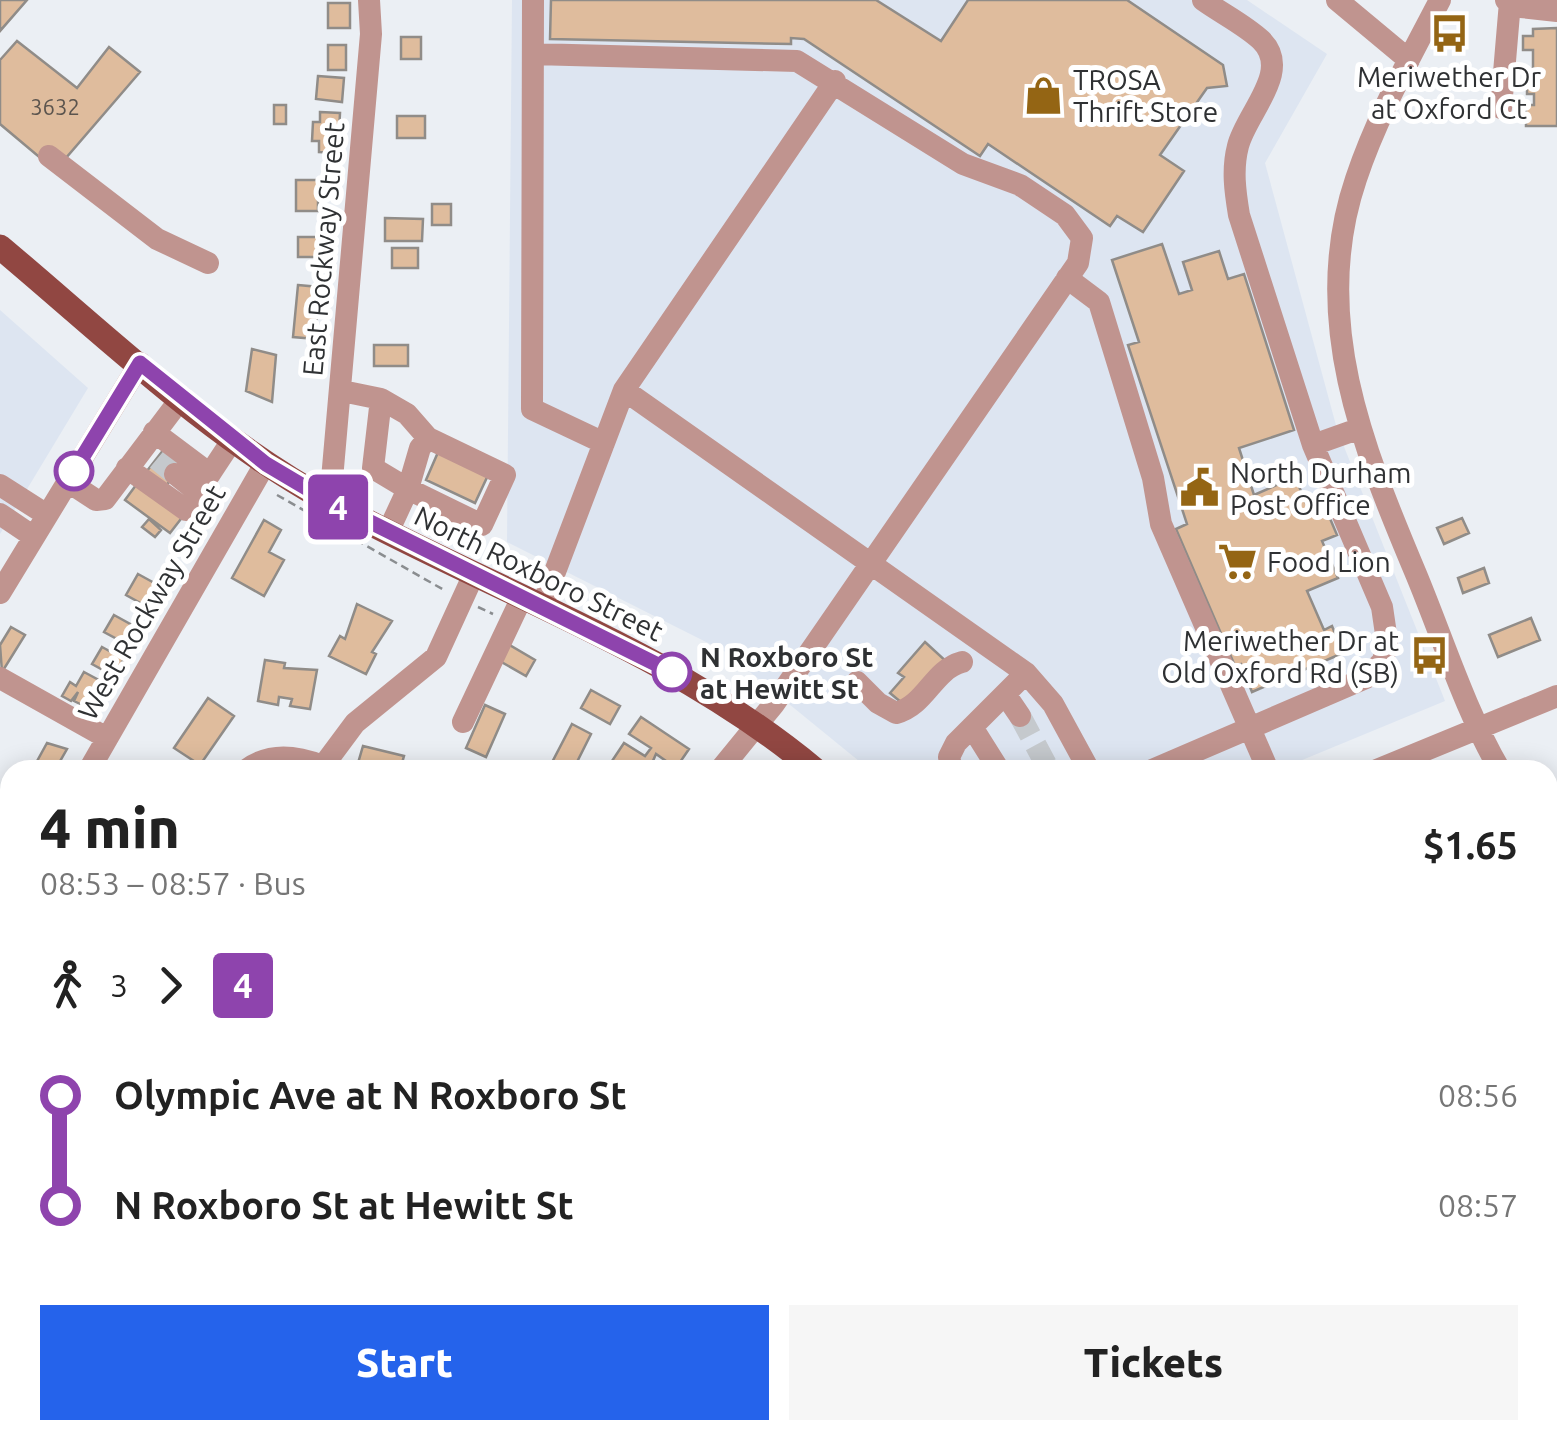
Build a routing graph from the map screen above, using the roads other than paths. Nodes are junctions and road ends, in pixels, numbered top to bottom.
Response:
1 (369, 0) edge
2 (533, 0) edge
3 (1203, 0) edge
4 (1337, 0) edge
5 (1440, 0) edge
6 (1508, 1) edge
7 (1557, 11) edge
8 (533, 54) junction
9 (1409, 60) junction
10 (835, 82) junction
11 (1501, 108) dead end
12 (49, 156) dead end
13 (0, 247) edge
14 (208, 264) dead end
15 (1067, 278) junction
16 (140, 363) junction
17 (624, 390) junction
18 (342, 391) junction
19 (182, 398) junction
20 (381, 399) junction
21 (1358, 429) junction
22 (428, 438) junction
23 (233, 439) junction
24 (604, 443) junction
25 (1313, 444) junction
26 (151, 446) junction
27 (266, 464) junction
28 (126, 468) junction
29 (175, 474) tunnel mouth
30 (68, 481) junction
31 (205, 483) junction
32 (0, 485) edge
33 (408, 489) junction
34 (330, 502) junction
35 (0, 514) edge
36 (47, 515) junction
37 (388, 532) junction
38 (34, 537) junction
39 (870, 564) junction
40 (474, 574) junction
41 (0, 593) edge
42 (532, 602) junction
43 (962, 662) dead end
44 (1026, 673) junction
45 (0, 678) edge
46 (857, 682) dead end
47 (1005, 694) junction
48 (1557, 696) edge
49 (1020, 716) tunnel mouth
50 (463, 722) dead end
51 (758, 725) junction
52 (972, 727) junction
53 (1480, 728) junction
54 (1249, 729) junction
55 (107, 738) junction
56 (95, 760) edge
57 (265, 760) edge
58 (304, 760) edge
59 (329, 760) edge
60 (728, 760) edge
61 (802, 760) edge
62 (952, 760) edge
63 (993, 760) edge
64 (1084, 760) edge
65 (1176, 760) edge
66 (1263, 760) edge
67 (1402, 760) edge
68 (1495, 760) edge

1 - 18 street, East Rockway Street
2 - 8 street
3 - 25 street
4 - 9 street
5 - 9 street
6 - 7 street
6 - 11 street
8 - 10 street
8 - 24 street
9 - 21 street
10 - 15 street
10 - 17 street
12 - 14 street
13 - 16 main road, North Roxboro Street
15 - 39 street
15 - 54 street
16 - 19 main road, North Roxboro Street
16 - 30 street
17 - 24 street
17 - 39 street
18 - 20 street
18 - 34 street, East Rockway Street
19 - 23 main road, North Roxboro Street
19 - 26 street
20 - 22 street
20 - 33 street
21 - 25 street
21 - 53 street
22 - 33 street
22 - 33 street
23 - 27 main road, North Roxboro Street
23 - 31 street
24 - 42 street
25 - 54 street
26 - 28 street
26 - 31 street
27 - 34 main road, North Roxboro Street
27 - 55 street, West Rockway Street
28 - 30 street
28 - 31 street
29 - 31 street
30 - 36 street
32 - 36 street
33 - 37 street
34 - 37 main road, North Roxboro Street
35 - 38 street
36 - 38 street
37 - 40 main road, North Roxboro Street
38 - 41 street
39 - 44 street
39 - 51 street
40 - 42 main road, North Roxboro Street
40 - 59 street
42 - 50 street
42 - 51 main road, North Roxboro Street
43 - 46 street
44 - 47 street
44 - 64 street
45 - 55 street
47 - 49 street
47 - 52 street
48 - 53 street
51 - 60 street
51 - 61 main road, North Roxboro Street
52 - 62 street
52 - 63 street
53 - 67 street
53 - 68 street
54 - 65 street
54 - 66 street
55 - 56 street, West Rockway Street
57 - 58 street

